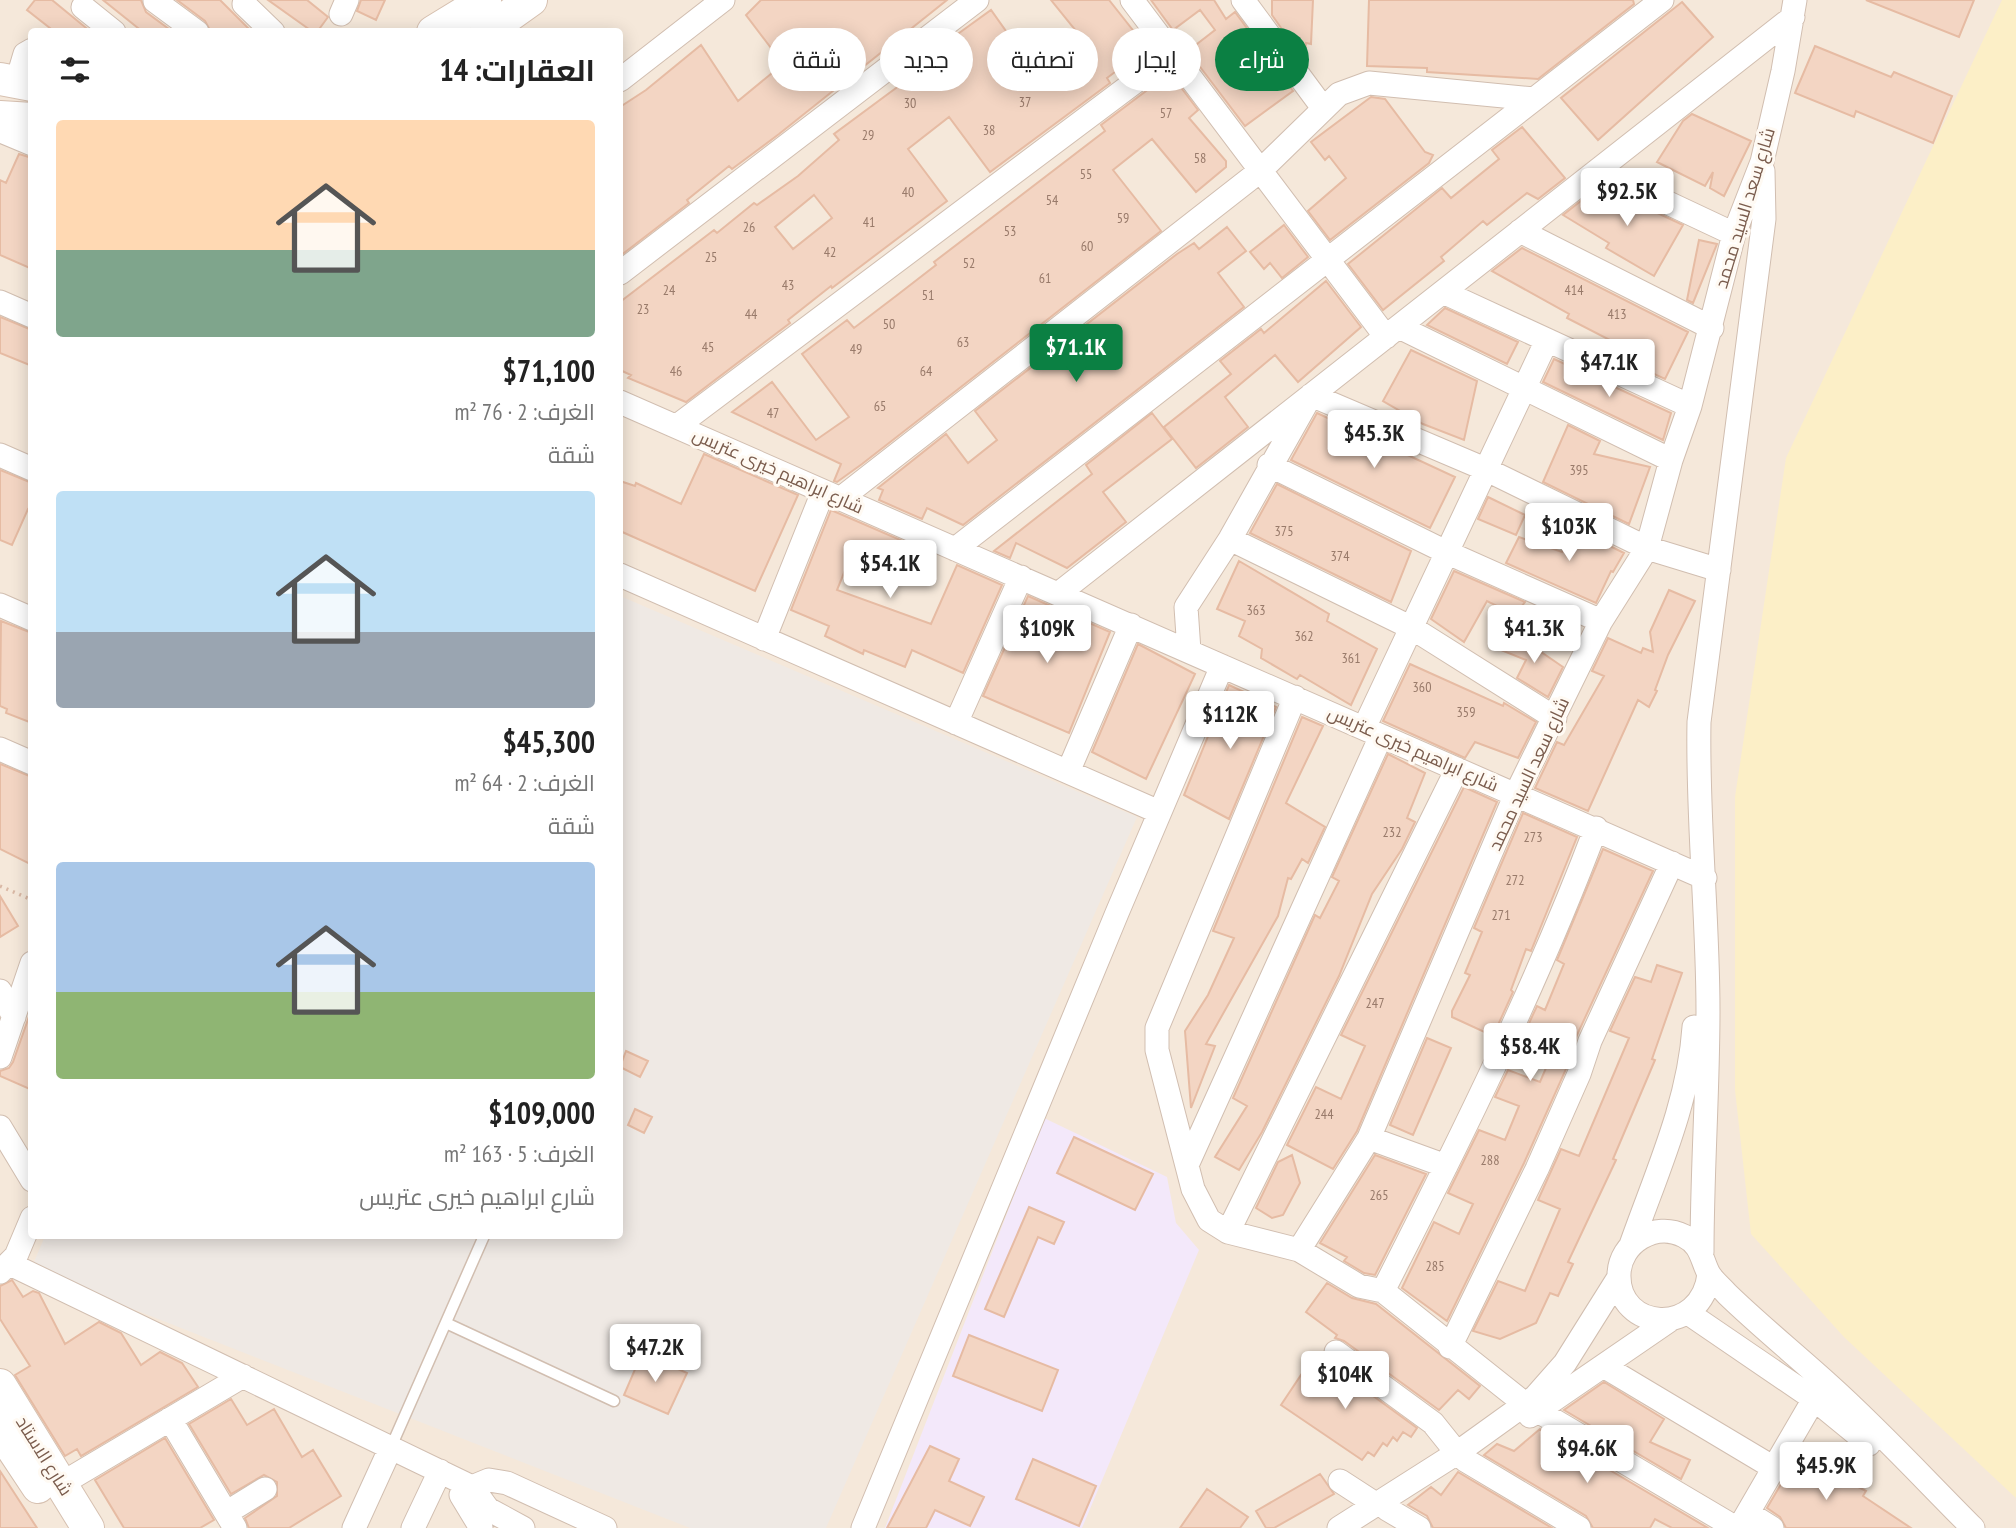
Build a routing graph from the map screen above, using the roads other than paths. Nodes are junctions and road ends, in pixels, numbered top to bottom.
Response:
1 (485, 0) edge
2 (531, 0) edge
3 (723, 0) edge
4 (977, 0) edge
5 (1132, 0) edge
6 (1243, 0) edge
7 (1662, 0) edge
8 (155, 1) edge
9 (244, 4) dead end
10 (83, 7) dead end
11 (1794, 8) edge
12 (1261, 10) edge
13 (109, 28) edge
14 (192, 28) edge
15 (269, 28) edge
16 (440, 28) edge
17 (492, 28) edge
18 (1153, 28) edge
19 (28, 52) edge
20 (623, 78) edge
21 (16, 82) edge
22 (1123, 91) edge
23 (1200, 91) edge
24 (1534, 99) junction
25 (1323, 108) junction
26 (8, 123) edge
27 (28, 140) edge
28 (1762, 162) junction
29 (1598, 170) junction
30 (1260, 171) junction
31 (1520, 231) junction
32 (1734, 234) junction
33 (1327, 259) junction
34 (623, 271) edge
35 (1443, 292) junction
36 (0, 302) edge
37 (28, 314) edge
38 (1712, 327) junction
39 (1392, 332) junction
40 (1547, 340) junction
41 (1524, 388) junction
42 (1311, 396) junction
43 (623, 403) edge
44 (1690, 406) junction
45 (677, 426) junction
46 (0, 455) edge
47 (1671, 460) junction
48 (1269, 465) junction
49 (28, 467) edge
50 (1485, 469) junction
51 (832, 495) junction
52 (1230, 539) junction
53 (1647, 548) junction
54 (955, 549) junction
55 (1446, 552) junction
56 (1719, 570) junction
57 (623, 576) edge
58 (1021, 577) junction
59 (1058, 594) junction
60 (0, 605) edge
61 (28, 617) edge
62 (1601, 621) junction
63 (1131, 625) junction
64 (1412, 628) junction
65 (764, 639) junction
66 (1189, 651) junction
67 (1222, 666) junction
68 (1295, 697) junction
69 (1555, 718) junction
70 (956, 723) junction
71 (1373, 732) junction
72 (0, 749) edge
73 (28, 761) edge
74 (1457, 769) junction
75 (1068, 772) junction
76 (1516, 794) junction
77 (1160, 812) junction
78 (1597, 828) junction
79 (1672, 863) junction
80 (1702, 870) junction
81 (28, 975) edge
82 (0, 991) edge
83 (14, 1017) junction
84 (0, 1057) edge
85 (0, 1127) edge
86 (1369, 1138) junction
87 (1187, 1165) junction
88 (1446, 1166) junction
89 (28, 1173) edge
90 (28, 1226) edge
91 (1228, 1232) junction
92 (482, 1239) edge
93 (1631, 1245) junction
94 (1299, 1250) junction
95 (1705, 1263) junction
96 (5, 1268) edge
97 (1619, 1277) junction
98 (1383, 1291) junction
99 (1679, 1317) junction
100 (446, 1322) junction
101 (1450, 1347) junction
102 (1336, 1352) dead end
103 (1605, 1367) junction
104 (243, 1376) junction
105 (0, 1385) edge
106 (1814, 1399) junction
107 (614, 1401) dead end
108 (1532, 1408) junction
109 (170, 1419) junction
110 (0, 1430) edge
111 (391, 1447) junction
112 (1461, 1456) junction
113 (1774, 1468) junction
114 (445, 1474) junction
115 (1340, 1481) dead end
116 (61, 1484) junction
117 (472, 1487) junction
118 (265, 1489) dead end
119 (1382, 1507) junction
120 (230, 1521) edge
121 (1741, 1523) edge
122 (63, 1528) edge
123 (88, 1528) edge
124 (354, 1528) edge
125 (413, 1528) edge
126 (481, 1528) edge
127 (523, 1528) edge
128 (605, 1528) edge
129 (863, 1528) edge
130 (1339, 1528) edge
131 (1356, 1528) edge
132 (1419, 1528) edge
133 (1579, 1528) edge
134 (1772, 1528) edge
135 (1954, 1528) edge
136 (1973, 1528) edge

1 - 16 main road
2 - 17 main road
3 - 20 street
4 - 34 street
5 - 18 street
6 - 12 street
7 - 24 street
8 - 14 street
9 - 15 street
10 - 13 street
11 - 28 street, شارع سعد السيد محمد
11 - 29 street
12 - 25 street
19 - 21 street
22 - 45 street
23 - 30 street
24 - 25 street
24 - 33 street
25 - 30 street
26 - 27 street
28 - 32 street, شارع سعد السيد محمد
28 - 56 street
29 - 31 street
29 - 32 street
30 - 33 street
30 - 51 street
31 - 35 street
31 - 38 street
32 - 38 street, شارع سعد السيد محمد
33 - 39 street
33 - 54 street
35 - 39 street
35 - 40 street
36 - 37 street
38 - 44 street, شارع سعد السيد محمد
39 - 41 street
39 - 42 street
40 - 41 street
40 - 44 street
41 - 47 street
41 - 50 street
42 - 48 street
42 - 50 street
42 - 59 street
43 - 45 street, شارع ابراهيم خيرى عتريس
44 - 47 street, شارع سعد السيد محمد
45 - 51 street, شارع ابراهيم خيرى عتريس
46 - 49 street
47 - 53 street, شارع سعد السيد محمد
48 - 52 street
48 - 55 street
50 - 53 street
50 - 55 street
51 - 54 street, شارع ابراهيم خيرى عتريس
51 - 65 street
52 - 64 street
52 - 66 street
53 - 56 street
53 - 62 street, شارع سعد السيد محمد
54 - 58 street, شارع ابراهيم خيرى عتريس
55 - 62 street
55 - 64 street
56 - 80 street
57 - 65 street
58 - 59 street, شارع ابراهيم خيرى عتريس
58 - 70 street
59 - 63 street, شارع ابراهيم خيرى عتريس
60 - 61 street
62 - 69 street, شارع سعد السيد محمد
63 - 66 street, شارع ابراهيم خيرى عتريس
63 - 75 street
64 - 69 street
64 - 71 street
65 - 70 street
66 - 67 street, شارع ابراهيم خيرى عتريس
67 - 68 street, شارع ابراهيم خيرى عتريس
67 - 77 street
68 - 71 street, شارع ابراهيم خيرى عتريس
68 - 87 street
69 - 76 street, شارع سعد السيد محمد
70 - 75 street
71 - 74 street, شارع ابراهيم خيرى عتريس
71 - 87 street
72 - 73 street
74 - 76 street, شارع ابراهيم خيرى عتريس
74 - 91 street
75 - 77 street
76 - 78 street, شارع ابراهيم خيرى عتريس
76 - 86 street, شارع سعد السيد محمد
77 - 129 street
78 - 79 street, شارع ابراهيم خيرى عتريس
78 - 88 street
79 - 80 street, شارع ابراهيم خيرى عتريس
79 - 101 street
80 - 93 street
80 - 95 street
81 - 83 street
82 - 83 street
83 - 84 street
85 - 89 street
86 - 88 street
86 - 94 street, شارع سعد السيد محمد
87 - 91 street
88 - 98 street
90 - 96 street
91 - 94 street
92 - 100 lane
93 - 95 street
93 - 97 street
94 - 98 street
95 - 99 street
95 - 136 street
96 - 104 street
97 - 99 street
97 - 108 street
98 - 101 street
99 - 103 street
99 - 106 street
100 - 107 lane
100 - 111 lane
101 - 108 street
102 - 112 street
103 - 108 street
103 - 113 street
104 - 109 street
104 - 111 street
105 - 116 main road, شارع الاستاد
106 - 113 street
106 - 135 street
108 - 112 street
108 - 121 street
109 - 116 street
109 - 120 street
110 - 122 main road, شارع الاستاد
111 - 114 street
111 - 124 street
112 - 119 street
112 - 133 street
113 - 121 street
114 - 117 street
114 - 125 street
114 - 126 street
115 - 119 street
116 - 123 main road, شارع الاستاد
117 - 127 street
117 - 128 street
118 - 120 street
119 - 130 street
119 - 131 street
119 - 132 street
121 - 134 street

